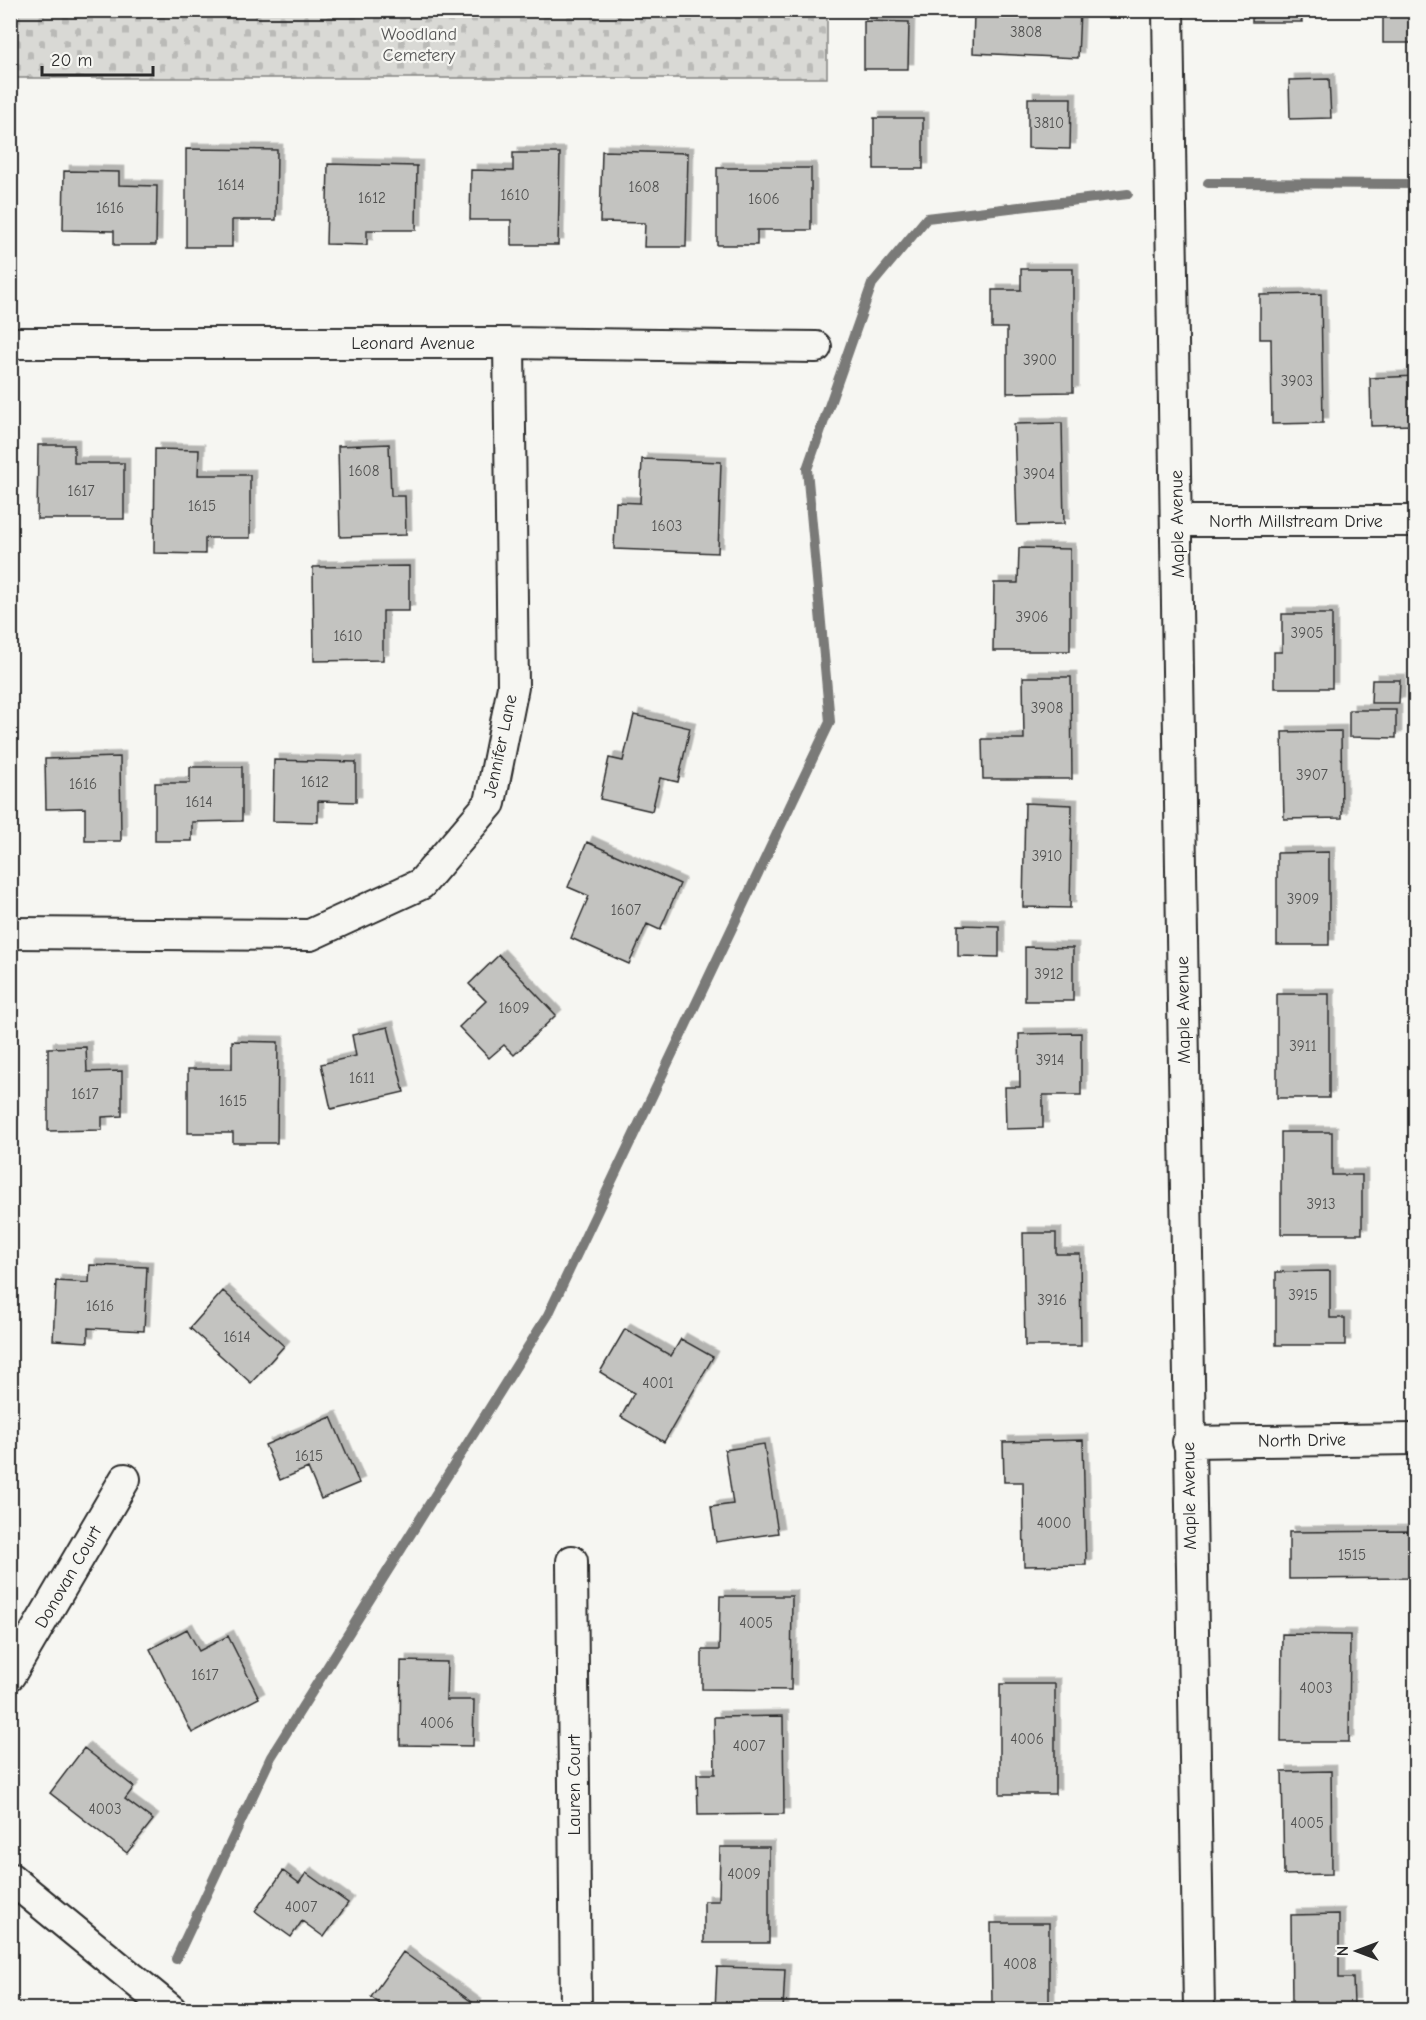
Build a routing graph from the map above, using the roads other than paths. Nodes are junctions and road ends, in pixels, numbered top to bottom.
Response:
1 (1168, 10) edge
2 (10, 343) edge
3 (509, 343) junction
4 (816, 347) dead end
5 (1177, 521) junction
6 (1416, 521) edge
7 (10, 933) edge
8 (1416, 1439) edge
9 (1188, 1442) junction
10 (125, 1479) dead end
11 (572, 1560) dead end
12 (10, 1676) edge
13 (10, 1878) edge
14 (171, 2010) edge
15 (576, 2010) edge
16 (1199, 2010) edge

1 - 5 street, Maple Avenue
2 - 3 street, Leonard Avenue
3 - 4 street, Leonard Avenue
3 - 7 street, Jennifer Lane
5 - 6 street, North Millstream Drive
5 - 9 street, Maple Avenue
8 - 9 street, North Drive
9 - 16 street, Maple Avenue
10 - 12 street, Donovan Court
11 - 15 street, Lauren Court
13 - 14 street

